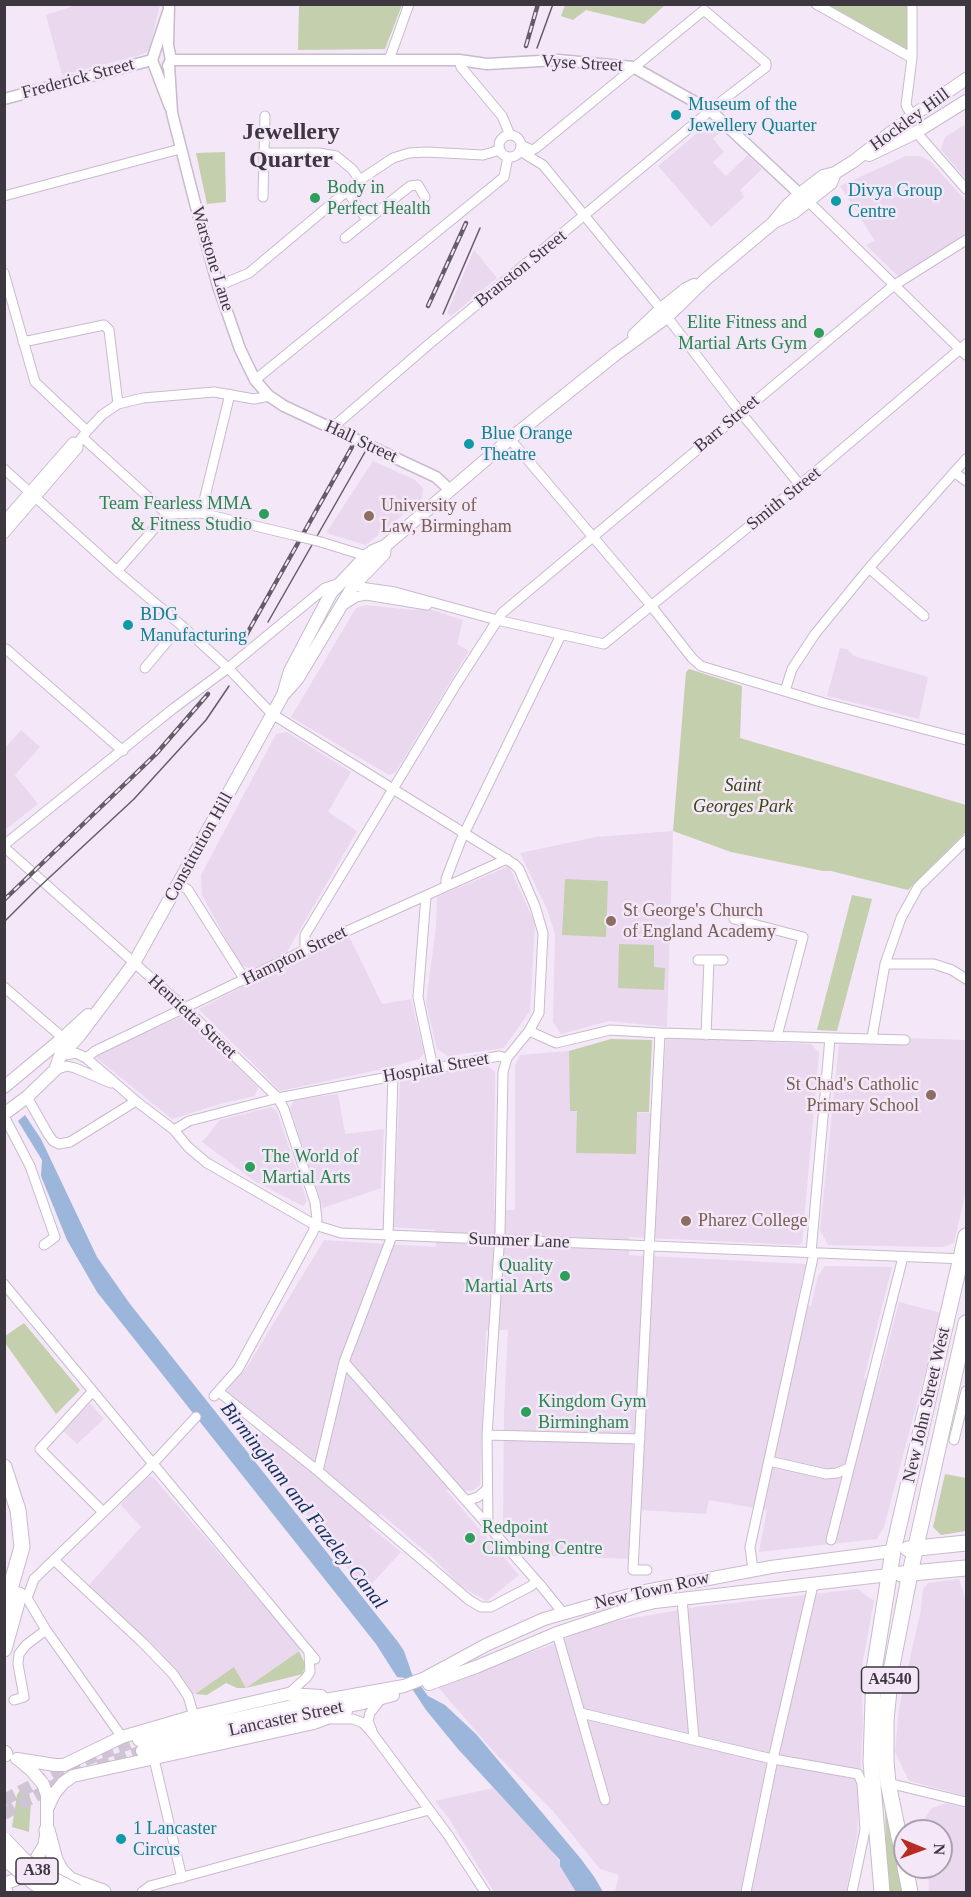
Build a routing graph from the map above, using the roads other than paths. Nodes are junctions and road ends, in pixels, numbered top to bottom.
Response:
1 (410, 4) edge
2 (816, 4) edge
3 (912, 4) edge
4 (169, 8) edge
5 (912, 58) junction
6 (154, 60) junction
7 (170, 60) junction
8 (389, 60) junction
9 (459, 60) junction
10 (633, 68) junction
11 (966, 79) edge
12 (4, 99) edge
13 (966, 100) edge
14 (711, 111) junction
15 (172, 113) junction
16 (264, 116) dead end
17 (912, 116) junction
18 (916, 132) junction
19 (510, 135) junction
20 (520, 148) junction
21 (180, 149) junction
22 (500, 150) junction
23 (532, 150) junction
24 (264, 153) junction
25 (508, 157) junction
26 (854, 161) junction
27 (543, 165) junction
28 (360, 180) junction
29 (966, 189) edge
30 (347, 191) junction
31 (4, 196) edge
32 (263, 197) dead end
33 (425, 197) dead end
34 (804, 198) junction
35 (585, 216) junction
36 (367, 220) junction
37 (345, 238) dead end
38 (966, 240) edge
39 (4, 273) edge
40 (218, 286) junction
41 (893, 286) junction
42 (664, 313) junction
43 (23, 342) junction
44 (965, 350) edge
45 (255, 381) junction
46 (230, 394) junction
47 (269, 396) junction
48 (118, 404) junction
49 (741, 413) junction
50 (332, 428) junction
51 (82, 437) junction
52 (510, 439) junction
53 (966, 459) edge
54 (4, 469) edge
55 (954, 472) junction
56 (966, 481) edge
57 (800, 486) junction
58 (450, 490) junction
59 (34, 494) junction
60 (201, 513) junction
61 (168, 514) junction
62 (4, 521) edge
63 (4, 534) edge
64 (593, 538) junction
65 (385, 546) junction
66 (366, 556) junction
67 (869, 568) junction
68 (117, 571) junction
69 (339, 583) junction
70 (353, 586) junction
71 (441, 606) junction
72 (651, 606) junction
73 (340, 608) junction
74 (924, 616) dead end
75 (497, 620) junction
76 (561, 635) junction
77 (170, 638) dead end
78 (304, 645) junction
79 (5, 649) edge
80 (145, 668) dead end
81 (228, 668) junction
82 (785, 691) junction
83 (284, 695) junction
84 (273, 714) junction
85 (966, 740) edge
86 (123, 751) junction
87 (392, 790) junction
88 (465, 834) junction
89 (966, 840) edge
90 (4, 846) edge
91 (507, 859) junction
92 (179, 884) junction
93 (446, 886) junction
94 (426, 896) junction
95 (734, 919) dead end
96 (305, 950) junction
97 (698, 960) dead end
98 (710, 960) junction
99 (723, 960) dead end
100 (134, 963) junction
101 (885, 964) junction
102 (245, 980) junction
103 (966, 980) edge
104 (4, 987) edge
105 (110, 996) junction
106 (185, 1008) junction
107 (530, 1031) junction
108 (660, 1033) junction
109 (706, 1035) junction
110 (777, 1036) junction
111 (63, 1038) junction
112 (830, 1038) junction
113 (872, 1038) junction
114 (905, 1040) dead end
115 (60, 1056) junction
116 (86, 1058) junction
117 (507, 1058) junction
118 (433, 1068) junction
119 (55, 1070) junction
120 (393, 1075) junction
121 (7, 1085) edge
122 (119, 1087) junction
123 (27, 1097) junction
124 (278, 1098) junction
125 (136, 1101) junction
126 (4, 1115) edge
127 (174, 1130) junction
128 (315, 1225) junction
129 (390, 1236) junction
130 (966, 1236) edge
131 (499, 1241) junction
132 (44, 1245) dead end
133 (649, 1246) junction
134 (812, 1253) junction
135 (903, 1257) junction
136 (964, 1259) edge
137 (4, 1284) edge
138 (966, 1323) edge
139 (344, 1362) junction
140 (966, 1391) edge
141 (92, 1392) junction
142 (196, 1418) dead end
143 (959, 1435) edge
144 (488, 1436) junction
145 (640, 1439) junction
146 (769, 1461) junction
147 (152, 1463) junction
148 (4, 1467) edge
149 (849, 1468) junction
150 (318, 1471) junction
151 (487, 1489) junction
152 (466, 1501) junction
153 (103, 1512) junction
154 (488, 1527) junction
155 (844, 1536) dead end
156 (966, 1543) edge
157 (22, 1547) junction
158 (916, 1548) junction
159 (893, 1551) junction
160 (54, 1560) junction
161 (647, 1570) dead end
162 (753, 1570) junction
163 (966, 1571) edge
164 (910, 1574) junction
165 (889, 1575) junction
166 (536, 1581) junction
167 (813, 1585) junction
168 (632, 1594) junction
169 (682, 1599) junction
170 (560, 1609) junction
171 (4, 1610) edge
172 (46, 1630) junction
173 (557, 1633) junction
174 (4, 1649) edge
175 (427, 1681) junction
176 (410, 1687) junction
177 (288, 1694) junction
178 (348, 1695) junction
179 (381, 1698) junction
180 (14, 1700) dead end
181 (363, 1703) junction
182 (581, 1713) junction
183 (194, 1716) junction
184 (326, 1719) junction
185 (373, 1734) junction
186 (122, 1737) junction
187 (694, 1739) junction
188 (8, 1755) edge
189 (154, 1759) junction
190 (773, 1759) junction
191 (888, 1783) junction
192 (605, 1800) dead end
193 (966, 1802) edge
194 (48, 1807) junction
195 (429, 1810) junction
196 (895, 1819) edge
197 (47, 1830) junction
198 (4, 1840) edge
199 (4, 1857) edge
200 (879, 1862) junction
201 (182, 1878) junction
202 (4, 1884) edge
203 (51, 1893) edge
204 (76, 1893) edge
205 (103, 1893) edge
206 (142, 1893) edge
207 (485, 1893) edge
208 (746, 1893) edge
209 (852, 1893) edge
210 (882, 1893) edge

1 - 8 street
2 - 5 street
3 - 5 street
4 - 6 street, Warstone Lane
4 - 7 street, Warstone Lane
5 - 17 street
6 - 7 street, Frederick Street
6 - 7 street
6 - 12 street, Frederick Street
6 - 15 street, Warstone Lane
7 - 8 street, Vyse Street
7 - 15 street, Warstone Lane
8 - 9 street, Vyse Street
9 - 10 street, Vyse Street
9 - 19 street
10 - 14 street, Vyse Street
10 - 14 street, Branston Street
10 - 23 street
11 - 17 main road, Hockley Hill
13 - 18 main road, Hockley Hill
14 - 34 street, Vyse Street
14 - 35 street, Branston Street
15 - 21 street, Warstone Lane
16 - 24 street
17 - 26 main road, Hockley Hill
18 - 26 main road, Hockley Hill
18 - 29 street
19 - 20 street
19 - 22 street
20 - 23 street
20 - 25 street
20 - 27 street
21 - 31 street
21 - 40 street, Warstone Lane
22 - 25 street
22 - 28 street
23 - 27 street
24 - 28 street
24 - 32 street
25 - 45 street
26 - 34 main road, Hockley Hill
27 - 35 street
28 - 30 street
30 - 36 street
30 - 40 street
33 - 36 street
34 - 41 street
34 - 42 main road, Hockley Hill
35 - 42 street
35 - 50 street, Branston Street
36 - 37 street
38 - 41 street, Barr Street
39 - 43 street
40 - 45 street, Warstone Lane
41 - 44 street
41 - 49 street, Barr Street
42 - 49 street
42 - 52 main road, Hockley Hill
43 - 48 street
43 - 51 street
44 - 57 street, Smith Street
45 - 47 street, Warstone Lane
46 - 47 street
46 - 48 street
46 - 60 street
47 - 50 street, Hall Street
48 - 51 street
49 - 57 street
49 - 64 street, Barr Street
50 - 58 street, Hall Street
51 - 59 street
51 - 61 street
52 - 58 main road, Hockley Hill
52 - 64 street
53 - 55 street
54 - 59 street
55 - 56 street
55 - 67 street
57 - 72 street, Smith Street
58 - 65 main road, Hockley Hill
59 - 62 street
59 - 63 street
59 - 68 street
60 - 61 street
60 - 66 street, bridge
61 - 68 street
64 - 72 street
64 - 75 street, Barr Street
65 - 66 main road, Constitution Hill
65 - 70 main road
66 - 69 main road, Constitution Hill
67 - 74 street
67 - 82 street
68 - 81 street
69 - 78 main road, Constitution Hill
69 - 81 street
70 - 71 street
70 - 73 main road, Constitution Hill
70 - 78 main road, Constitution Hill
71 - 73 street
71 - 75 street
72 - 76 street, Smith Street
72 - 82 street
73 - 83 main road, Constitution Hill
75 - 76 street
75 - 87 street, Barr Street
76 - 88 street
77 - 80 street
78 - 83 main road, Constitution Hill
79 - 86 street
81 - 84 street
81 - 86 street
82 - 85 street
83 - 84 main road, Constitution Hill
84 - 87 street
84 - 92 main road, Constitution Hill
86 - 90 street
87 - 88 street
87 - 96 street, Barr Street
88 - 91 street
88 - 93 street
89 - 101 street
90 - 100 street, Henrietta Street
91 - 93 street, Hampton Street
91 - 107 street
92 - 100 main road, Constitution Hill
92 - 102 street
93 - 94 street, Hampton Street
94 - 96 street, Hampton Street
94 - 118 street
95 - 110 street
96 - 102 street, Hampton Street
97 - 98 street
98 - 99 street
98 - 109 street
100 - 105 main road, Constitution Hill
100 - 106 street, Henrietta Street
101 - 103 street
101 - 113 street
102 - 106 street, Hampton Street
104 - 111 street
105 - 111 main road, Constitution Hill
105 - 115 main road, Constitution Hill
106 - 116 street, Hampton Street
106 - 124 street, Henrietta Street
107 - 108 street
107 - 117 street, Hospital Street
108 - 109 street
108 - 133 street
109 - 110 street
110 - 112 street
111 - 121 main road, Constitution Hill
112 - 113 street
112 - 134 street
113 - 114 street
115 - 116 street
115 - 119 main road, Constitution Hill
115 - 121 main road, Constitution Hill
116 - 122 street, Summer Lane
117 - 118 street, Hospital Street
117 - 131 street
118 - 120 street, Hospital Street
119 - 122 street, Summer Lane
119 - 123 main road, Constitution Hill
120 - 124 street, Hospital Street
120 - 129 street
122 - 125 street, Summer Lane
123 - 125 street
123 - 126 main road, Constitution Hill
124 - 127 street, Hospital Street
124 - 128 street, Henrietta Street
125 - 127 street, Summer Lane
126 - 132 street
127 - 128 street, Summer Lane
128 - 129 street, Summer Lane
128 - 150 street
129 - 131 street, Summer Lane
129 - 139 street
130 - 136 highway, New John Street West / A4540
131 - 133 street, Summer Lane
131 - 144 street
133 - 134 street, Summer Lane
133 - 145 street
134 - 135 street, Summer Lane
134 - 146 street
135 - 136 street, Summer Lane
135 - 149 street
136 - 159 highway, New John Street West / A4540
137 - 141 street
138 - 158 highway, New John Street West / A4540
139 - 150 street
139 - 152 street
140 - 143 street
141 - 147 street
141 - 153 street
142 - 147 street
144 - 145 street
144 - 151 street
145 - 161 street
146 - 149 street
146 - 162 street
147 - 153 street
147 - 177 street
148 - 157 highway
149 - 155 street
150 - 166 street
151 - 152 street
151 - 154 street
152 - 154 street
153 - 160 street
154 - 166 street
156 - 158 highway
157 - 171 highway
157 - 174 highway
158 - 159 highway
158 - 164 highway, New John Street West / A4540
159 - 162 main road, New Town Row
159 - 165 highway, New John Street West / A4540
160 - 172 street
160 - 183 street
162 - 168 main road, New Town Row
163 - 164 highway
164 - 165 highway
164 - 191 highway, A4540
165 - 167 main road, New Town Row
165 - 200 highway, A4540
166 - 170 street
167 - 169 main road, New Town Row
167 - 190 street
168 - 169 main road
168 - 170 main road, New Town Row
169 - 173 main road, New Town Row
169 - 187 street
170 - 175 main road, New Town Row
172 - 180 street
172 - 186 street
173 - 175 main road, New Town Row
173 - 182 street
175 - 176 main road, Lancaster Street
176 - 178 main road, Lancaster Street
176 - 179 main road, Lancaster Street
177 - 178 main road
177 - 183 main road
178 - 181 main road, Lancaster Street
179 - 181 main road, Lancaster Street
179 - 185 street
181 - 184 main road
182 - 187 street
182 - 192 street
183 - 186 main road
184 - 185 street
184 - 189 main road
185 - 195 street
186 - 188 main road
187 - 190 street
188 - 194 main road
189 - 194 main road
189 - 201 street
190 - 208 street
190 - 209 street
191 - 193 street
191 - 196 highway, A4540
191 - 200 highway
194 - 197 main road
195 - 201 street
195 - 207 street
197 - 202 main road
197 - 205 highway
198 - 204 highway, A38, bridge
199 - 203 highway, A38, bridge
200 - 210 highway, A4540
201 - 206 street

